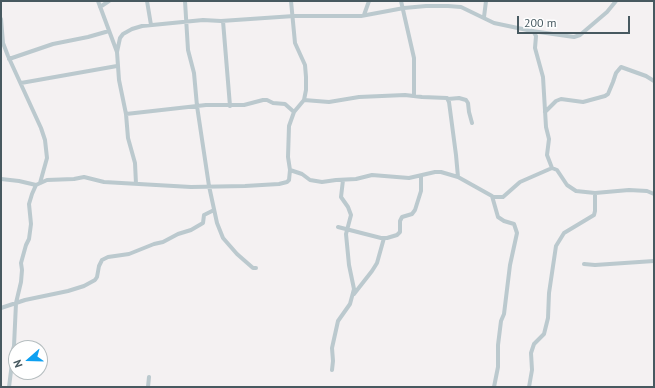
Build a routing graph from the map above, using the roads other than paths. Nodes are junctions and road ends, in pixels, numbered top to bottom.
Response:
1 (98, 1) edge
2 (109, 1) edge
3 (147, 1) edge
4 (185, 1) edge
5 (291, 1) edge
6 (369, 1) edge
7 (401, 1) edge
8 (486, 1) edge
9 (616, 1) edge
10 (448, 3) edge
11 (100, 7) junction
12 (404, 8) junction
13 (364, 15) junction
14 (294, 16) junction
15 (484, 18) junction
16 (1, 19) edge
17 (223, 21) junction
18 (187, 22) junction
19 (151, 25) junction
20 (109, 31) junction
21 (532, 31) junction
22 (120, 38) junction
23 (113, 40) junction
24 (117, 52) junction
25 (9, 59) junction
26 (118, 66) junction
27 (654, 81) edge
28 (21, 83) junction
29 (414, 96) junction
30 (448, 99) junction
31 (304, 100) junction
32 (197, 106) junction
33 (230, 106) junction
34 (294, 112) junction
35 (545, 112) junction
36 (126, 114) junction
37 (472, 123) dead end
38 (552, 168) junction
39 (290, 170) junction
40 (421, 176) junction
41 (458, 177) junction
42 (1, 179) edge
43 (343, 180) junction
44 (26, 183) junction
45 (38, 184) junction
46 (136, 184) junction
47 (209, 186) junction
48 (595, 193) junction
49 (32, 194) junction
50 (654, 194) edge
51 (493, 197) junction
52 (214, 210) junction
53 (338, 227) dead end
54 (346, 229) junction
55 (384, 238) junction
56 (654, 261) edge
57 (584, 264) dead end
58 (256, 268) dead end
59 (353, 294) junction
60 (16, 303) junction
61 (1, 308) edge
62 (332, 370) dead end
63 (150, 377) dead end
64 (9, 387) edge
65 (148, 387) edge
66 (494, 387) edge
67 (529, 387) edge

1 - 11 street
2 - 11 street
3 - 19 street
4 - 18 street
5 - 14 street
6 - 13 street
7 - 12 street
8 - 15 street
9 - 21 street
10 - 12 street
10 - 15 street
11 - 20 street
12 - 13 street
12 - 29 street
13 - 14 street
14 - 17 street
14 - 31 street
15 - 21 street
16 - 25 street
17 - 18 street
17 - 33 street
18 - 19 street
18 - 32 street
19 - 22 street
20 - 23 street
20 - 25 street
21 - 35 street
22 - 23 street
22 - 24 street
23 - 24 street
24 - 26 street
25 - 28 street
26 - 28 street
26 - 36 street
27 - 35 street
28 - 45 street
29 - 30 street
29 - 31 street
30 - 37 street
30 - 41 street
31 - 34 street
32 - 33 street
32 - 36 street
32 - 47 street
33 - 34 street
34 - 39 street
35 - 38 street
36 - 46 street
38 - 48 street
38 - 51 street
39 - 43 street
39 - 47 street
40 - 41 street
40 - 43 street
40 - 55 street
41 - 51 street
42 - 44 street
43 - 54 street
44 - 45 street
44 - 49 street
45 - 46 street
45 - 49 street
46 - 47 street
47 - 52 street
48 - 50 street
48 - 67 street
49 - 60 street
51 - 66 street
52 - 58 street
52 - 60 street
53 - 54 street
54 - 55 street
54 - 59 street
55 - 59 street
56 - 57 street
59 - 62 street
60 - 61 street
60 - 64 street
63 - 65 street

